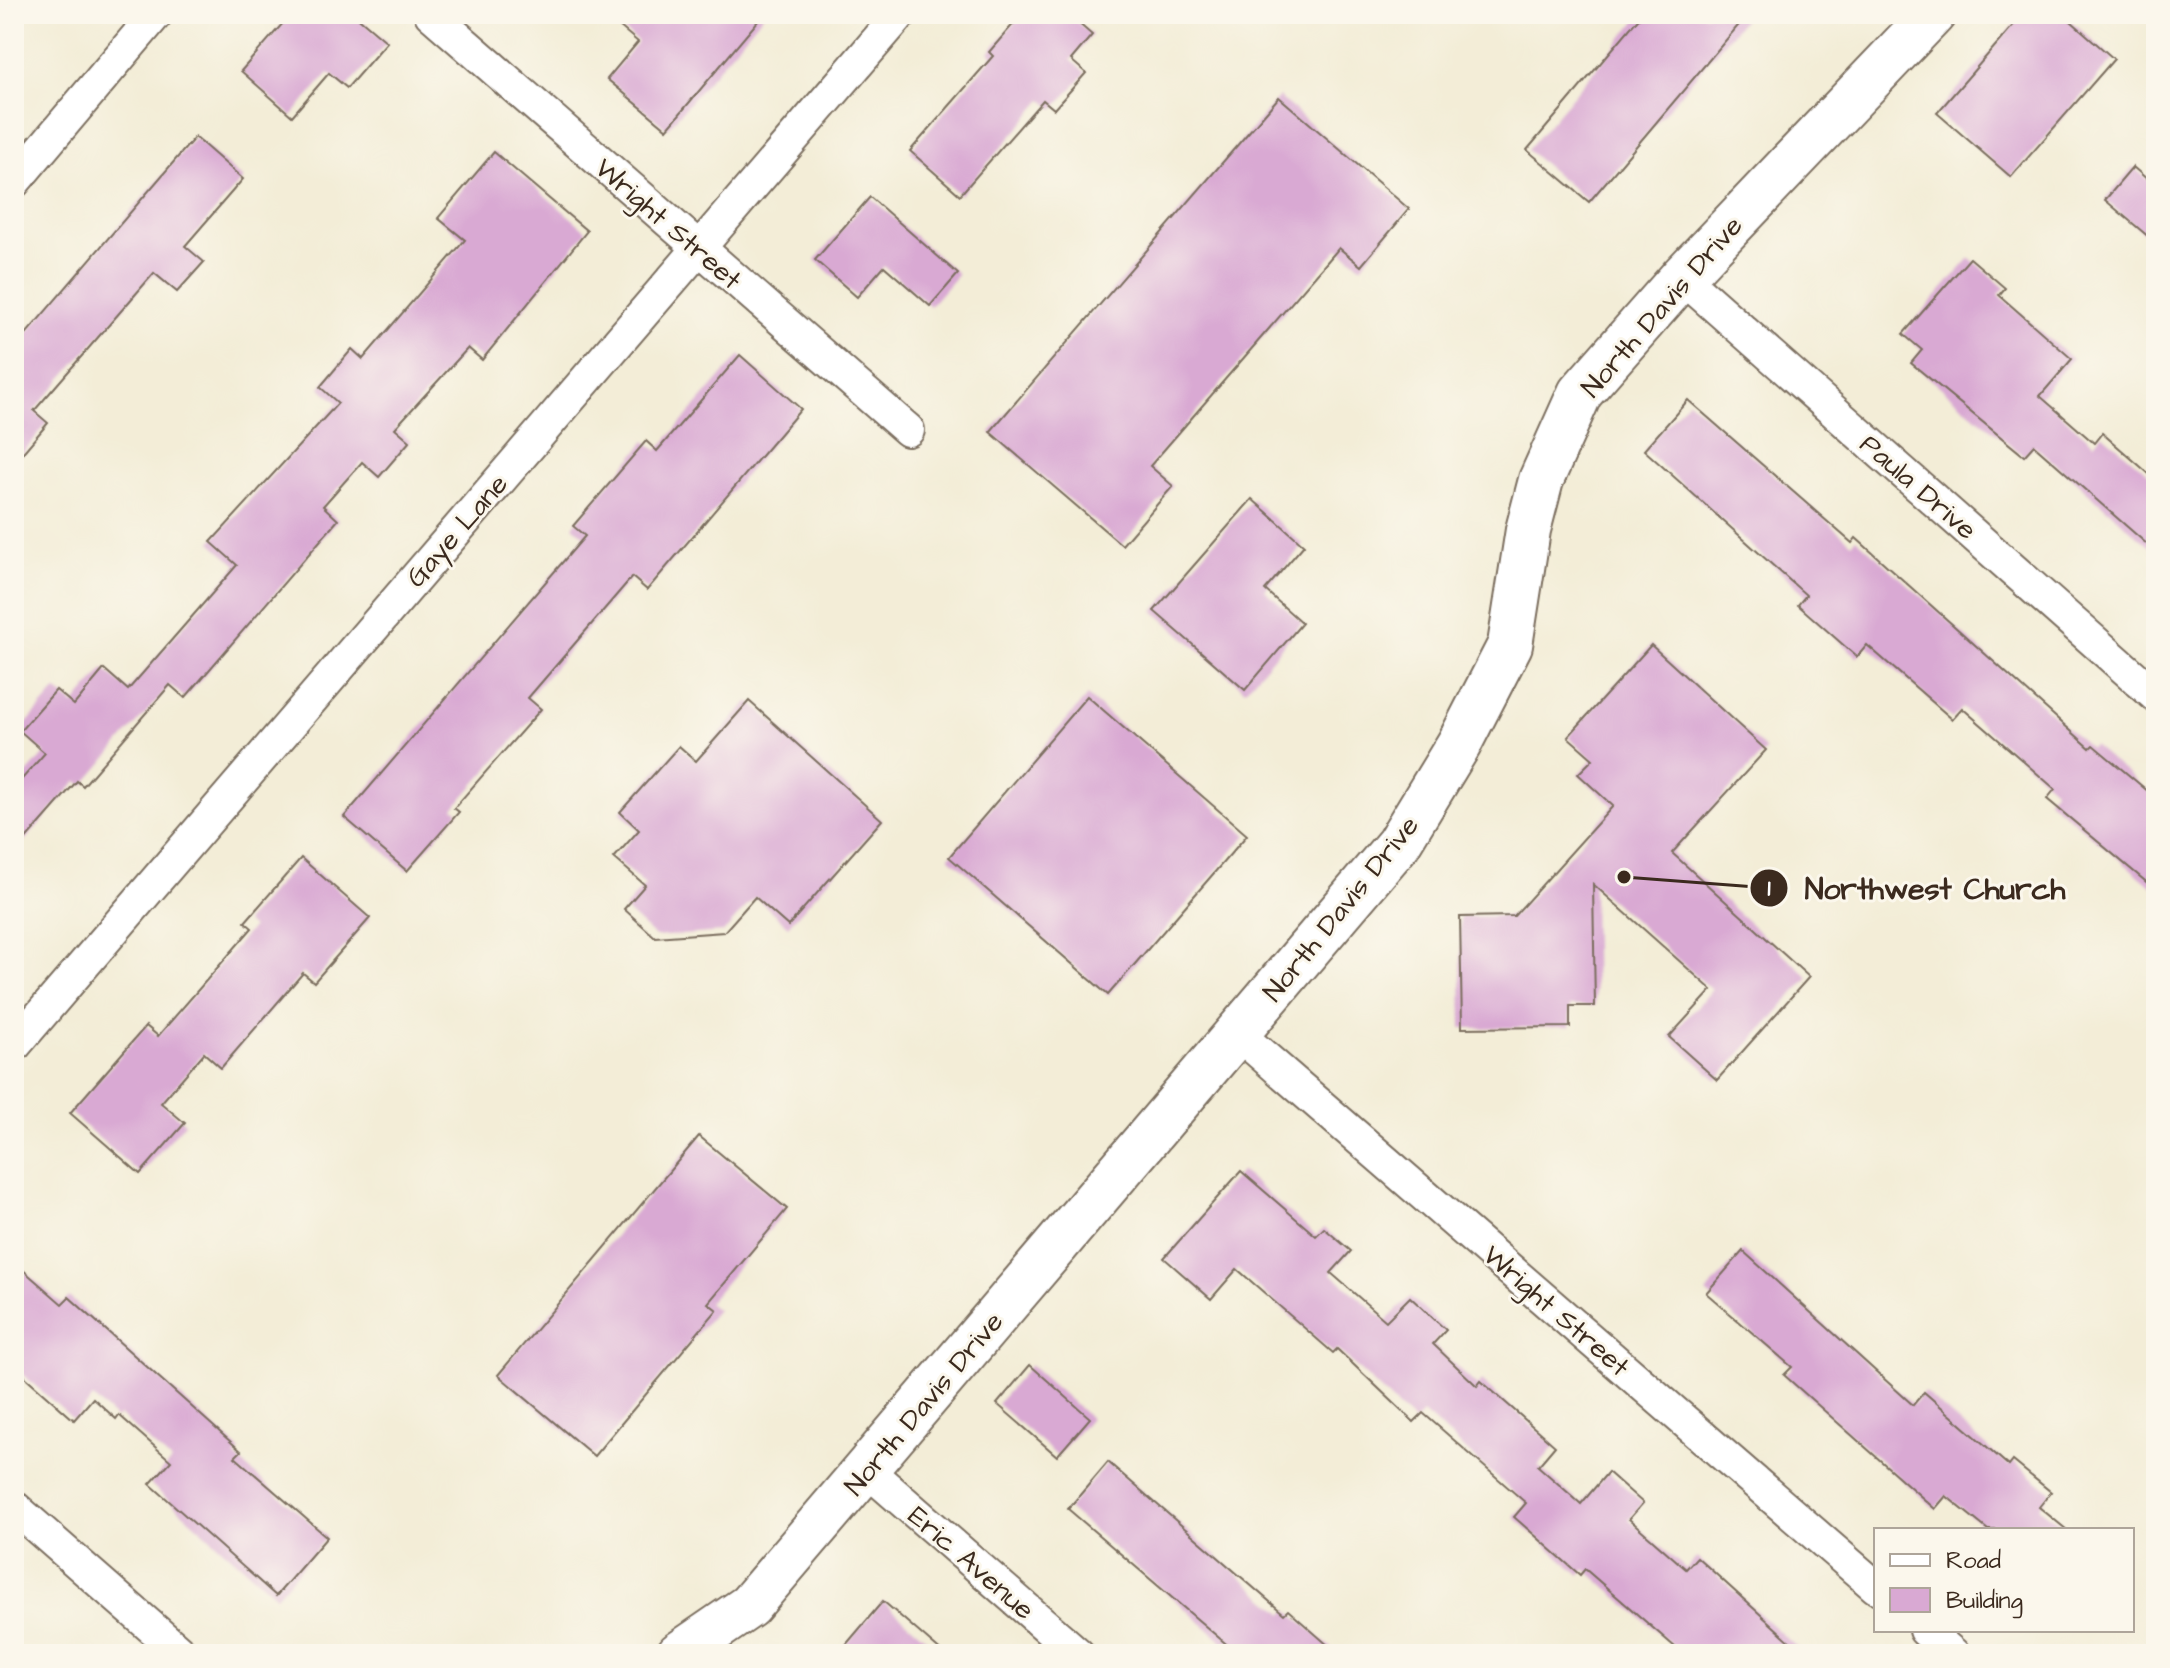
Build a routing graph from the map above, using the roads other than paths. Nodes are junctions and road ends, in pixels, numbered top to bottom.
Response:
1 (156, 14) edge
2 (431, 14) edge
3 (900, 14) edge
4 (1933, 14) edge
5 (14, 182) edge
6 (697, 249) junction
7 (1682, 277) junction
8 (908, 430) dead end
9 (2156, 696) edge
10 (1238, 1034) junction
11 (14, 1046) edge
12 (867, 1470) junction
13 (14, 1507) edge
14 (1874, 1585) edge
15 (1927, 1632) edge
16 (182, 1654) edge
17 (679, 1654) edge
18 (1078, 1654) edge
19 (1953, 1654) edge

1 - 5 street
2 - 6 street, Wright Street
3 - 6 street, Gaye Lane
4 - 7 street, North Davis Drive
6 - 8 street, Wright Street
6 - 11 street, Gaye Lane
7 - 9 street, Paula Drive
7 - 10 street, North Davis Drive
10 - 12 street, North Davis Drive
10 - 14 street, Wright Street
12 - 17 street, North Davis Drive
12 - 18 street, Eric Avenue
13 - 16 street
15 - 19 street

